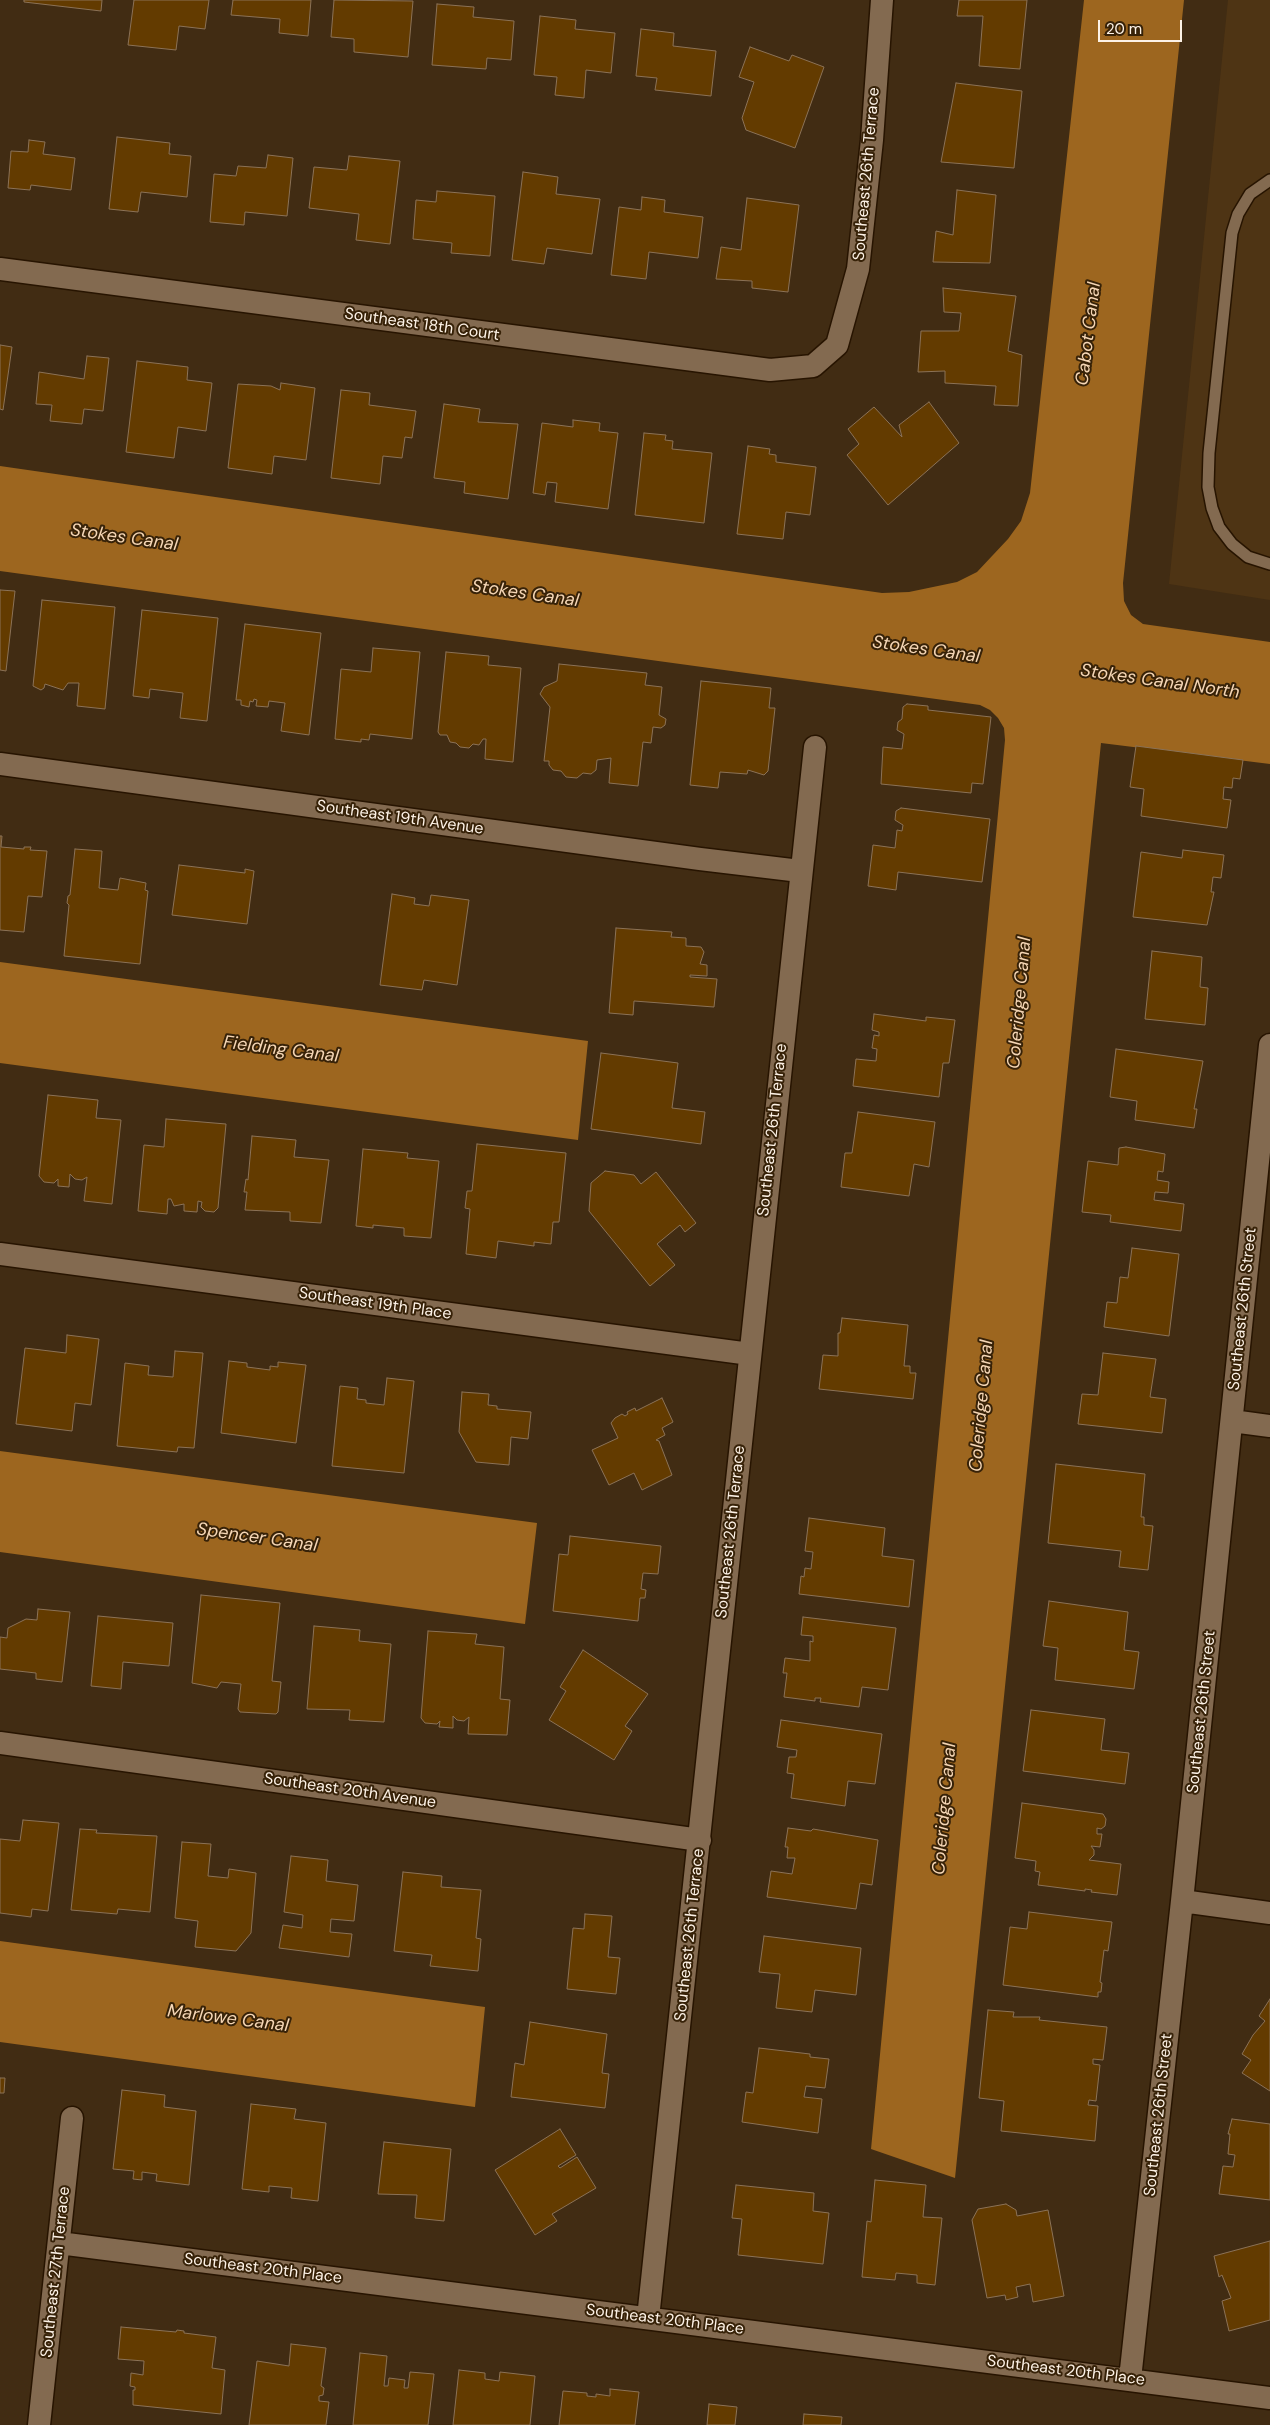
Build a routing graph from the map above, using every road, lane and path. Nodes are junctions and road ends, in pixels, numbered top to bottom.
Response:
1 (882, 0) edge
2 (1270, 180) edge
3 (0, 269) edge
4 (836, 345) joint
5 (1270, 564) edge
6 (815, 747) dead end
7 (0, 764) edge
8 (800, 871) junction
9 (1270, 1044) edge
10 (0, 1254) edge
11 (750, 1354) junction
12 (1232, 1421) junction
13 (1270, 1426) edge
14 (0, 1743) edge
15 (700, 1840) junction
16 (1182, 1901) junction
17 (1270, 1913) edge
18 (72, 2118) dead end
19 (59, 2243) junction
20 (648, 2318) junction
21 (1130, 2379) junction
22 (1270, 2398) edge
23 (39, 2425) edge

1 - 4 street, Southeast 26th Terrace
2 - 5 lane
3 - 4 street, Southeast 18th Court
6 - 8 street, Southeast 26th Terrace
7 - 8 street, Southeast 19th Avenue
8 - 11 street, Southeast 26th Terrace
9 - 12 street, Southeast 26th Street
10 - 11 street, Southeast 19th Place
11 - 15 street, Southeast 26th Terrace
12 - 13 street
12 - 16 street, Southeast 26th Street
14 - 15 street, Southeast 20th Avenue
15 - 20 street, Southeast 26th Terrace
16 - 17 street
16 - 21 street, Southeast 26th Street
18 - 19 street, Southeast 27th Terrace
19 - 20 street, Southeast 20th Place
19 - 23 street, Southeast 27th Terrace
20 - 21 street, Southeast 20th Place
21 - 22 street, Southeast 20th Place

